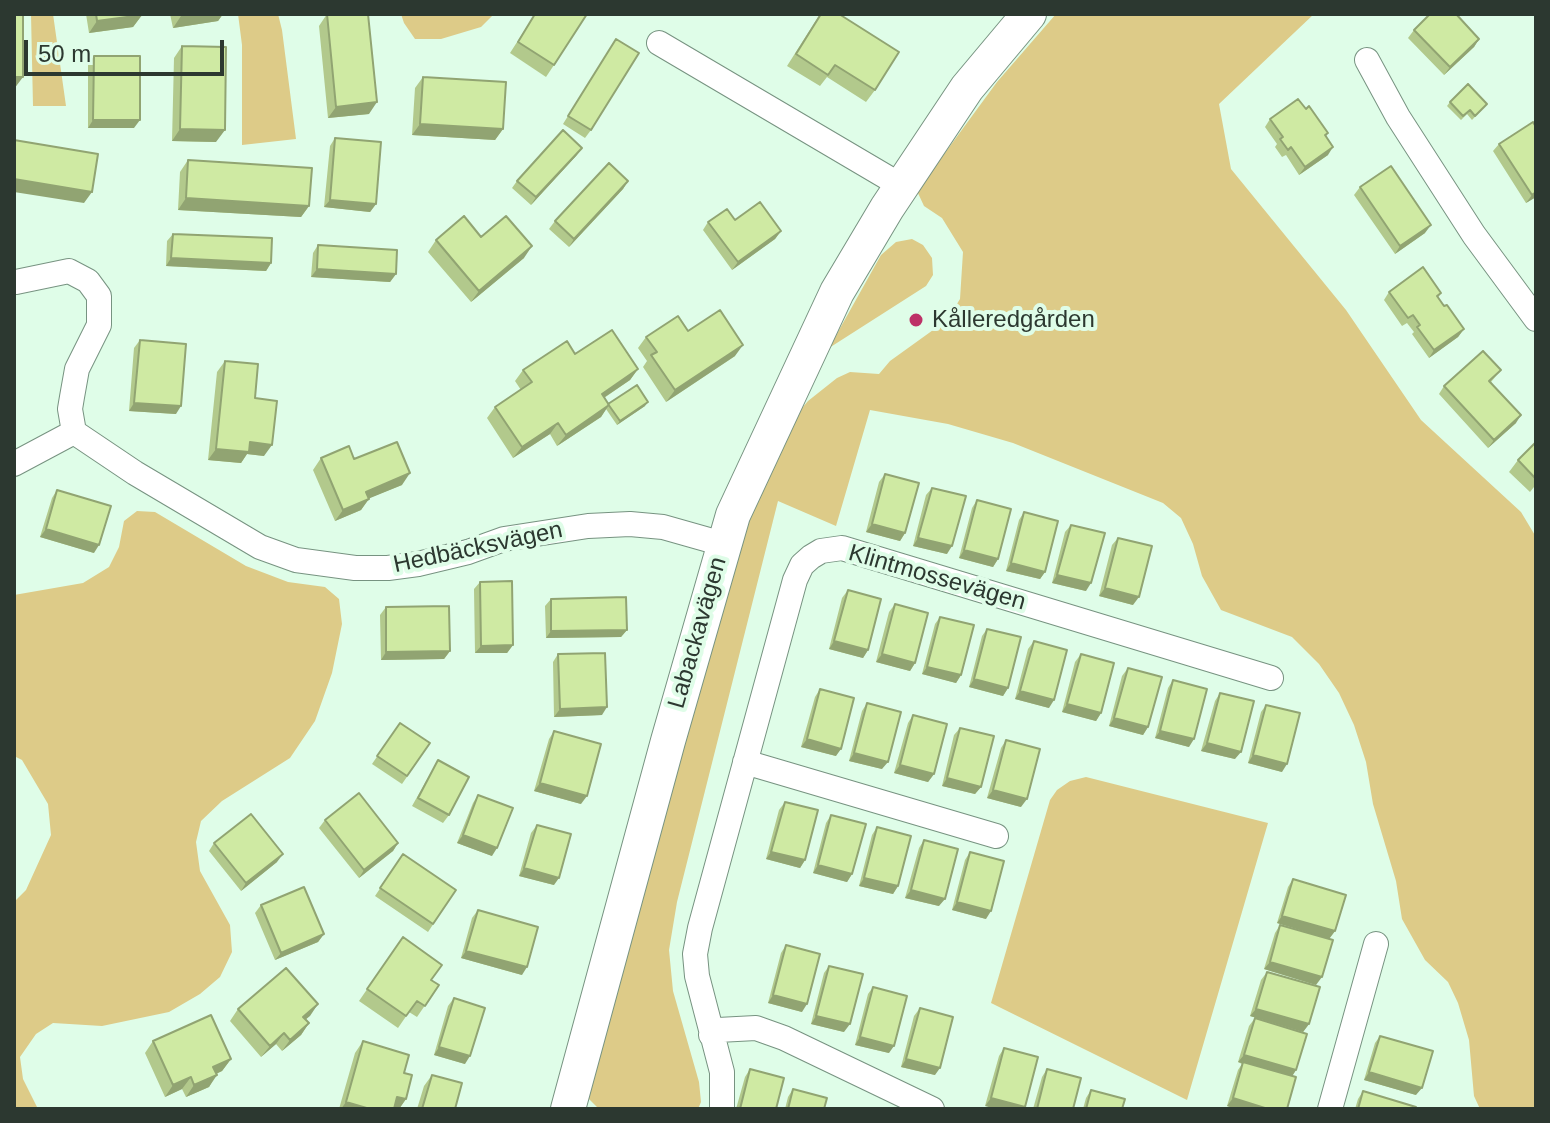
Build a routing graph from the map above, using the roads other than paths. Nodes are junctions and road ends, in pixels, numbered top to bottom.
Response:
1 (1029, 14) edge
2 (659, 43) dead end
3 (1367, 60) dead end
4 (900, 185) junction
5 (16, 282) dead end
6 (1536, 319) edge
7 (74, 432) junction
8 (14, 464) edge
9 (723, 544) junction
10 (1271, 678) dead end
11 (745, 762) junction
12 (996, 836) dead end
13 (1376, 944) dead end
14 (711, 1035) junction
15 (568, 1109) edge
16 (722, 1109) edge
17 (932, 1109) edge
18 (1330, 1109) edge

1 - 4 street, Labackavägen
2 - 4 street
3 - 6 street
4 - 9 street, Labackavägen
5 - 7 street
7 - 8 street
7 - 9 street, Hedbäcksvägen
9 - 15 street, Labackavägen
10 - 11 street, Klintmossevägen
11 - 12 street
11 - 14 street, Klintmossevägen
13 - 18 street
14 - 16 street, Klintmossevägen
14 - 17 street

